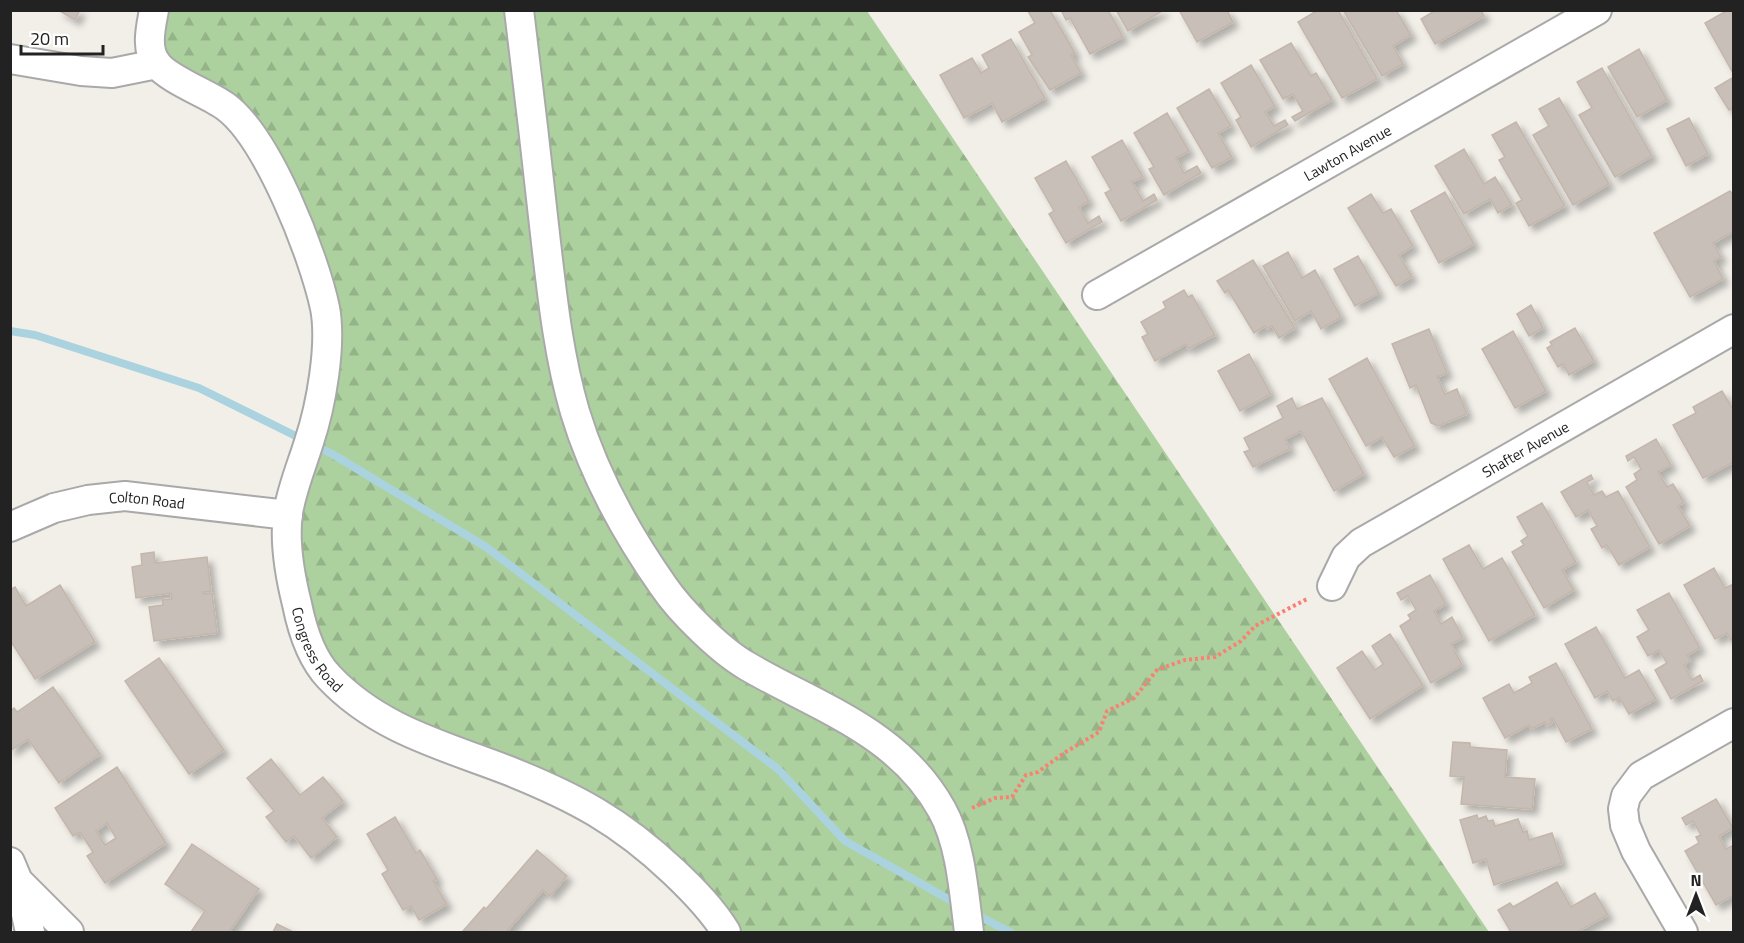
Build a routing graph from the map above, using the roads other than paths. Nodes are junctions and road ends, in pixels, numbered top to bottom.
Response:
1 (154, 10) edge
2 (519, 10) edge
3 (1597, 10) edge
4 (10, 59) edge
5 (157, 64) junction
6 (1097, 295) dead end
7 (1734, 329) edge
8 (288, 515) junction
9 (10, 527) edge
10 (1332, 586) road end
11 (1734, 723) edge
12 (14, 872) edge
13 (30, 933) edge
14 (69, 933) edge
15 (726, 933) edge
16 (969, 933) edge
17 (1683, 933) edge

1 - 5 street
2 - 16 street
3 - 6 street, Lawton Avenue
4 - 5 street
5 - 8 street, Congress Road
7 - 10 street, Shafter Avenue
8 - 9 street, Colton Road
8 - 15 street, Congress Road
11 - 17 street
12 - 13 street
12 - 14 street

